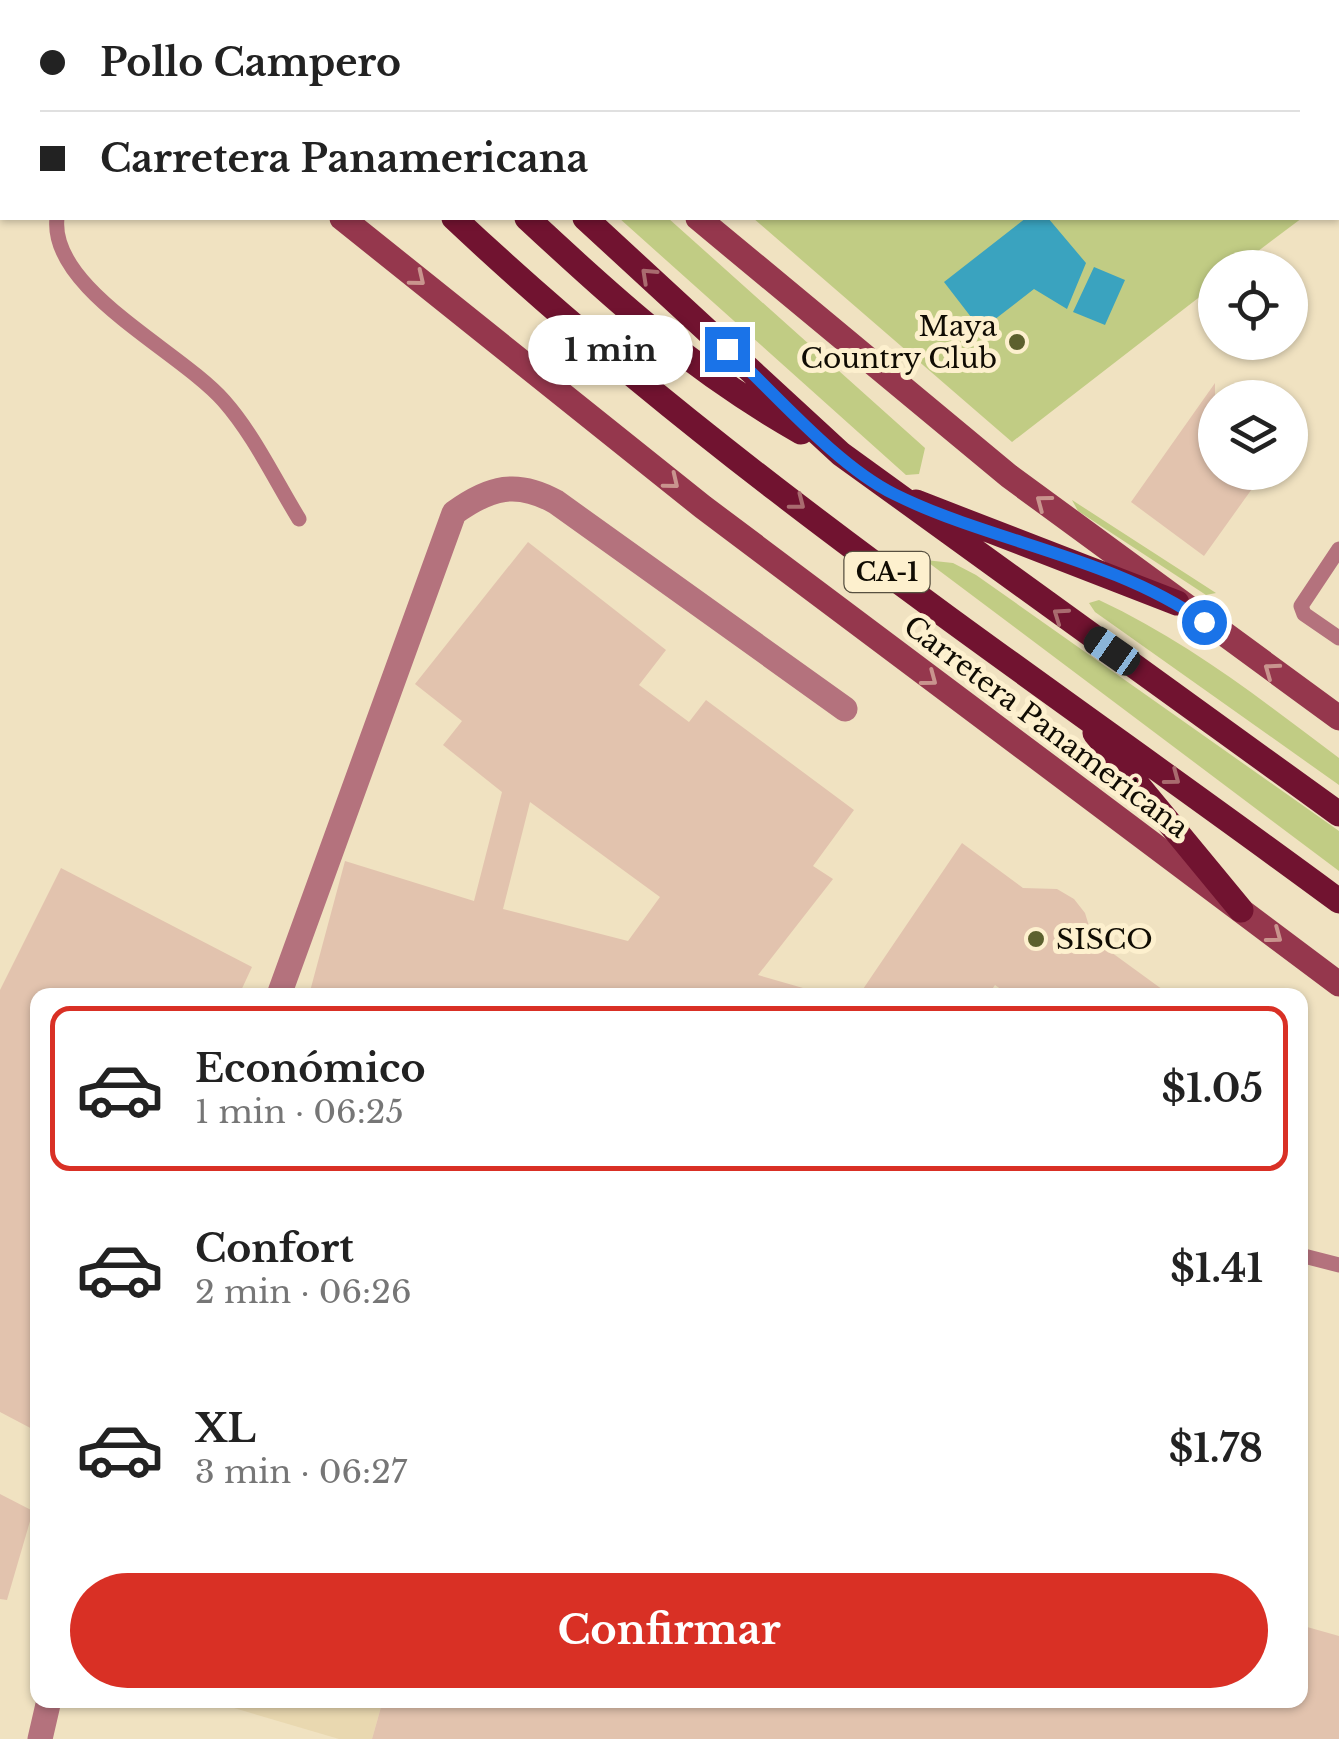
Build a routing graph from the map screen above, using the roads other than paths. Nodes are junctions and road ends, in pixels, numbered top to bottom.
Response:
1 (57, 220) edge
2 (345, 220) edge
3 (456, 220) edge
4 (529, 220) edge
5 (587, 220) edge
6 (700, 220) edge
7 (840, 454) junction
8 (892, 493) junction
9 (299, 519) dead end
10 (1339, 550) edge
11 (1177, 603) junction
12 (1339, 638) edge
13 (1070, 702) junction
14 (845, 709) dead end
15 (1339, 718) edge
16 (1339, 814) edge
17 (1339, 901) edge
18 (1241, 910) junction
19 (1339, 984) edge
20 (282, 988) edge
21 (1308, 1258) edge
22 (1339, 1266) edge
23 (47, 1708) edge
24 (40, 1739) edge

1 - 9 lane
2 -> 18 street, Carretera Panamericana
3 -> 13 main road, Carretera Panamericana / CA-1
4 - 7 main road
7 -> 5 main road, CA-1
11 -> 6 street
7 - 8 main road, CA-1
8 - 11 main road
16 -> 8 main road, CA-1
10 - 12 lane
15 -> 11 street
13 -> 17 main road, Carretera Panamericana / CA-1
13 - 18 main road
14 - 20 street
18 -> 19 street, Carretera Panamericana
21 - 22 lane
23 - 24 street

